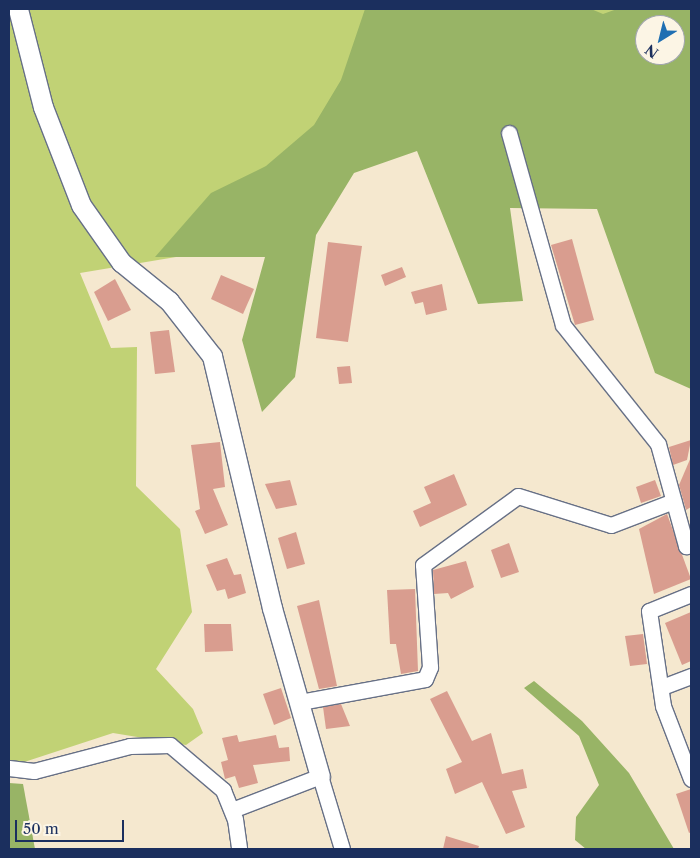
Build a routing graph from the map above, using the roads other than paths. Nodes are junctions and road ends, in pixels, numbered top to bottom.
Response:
1 (18, 9) edge
2 (509, 133) dead end
3 (674, 501) junction
4 (690, 550) edge
5 (691, 594) edge
6 (691, 676) edge
7 (662, 687) junction
8 (300, 702) junction
9 (9, 768) edge
10 (320, 776) junction
11 (691, 779) edge
12 (232, 810) junction
13 (239, 849) edge
14 (342, 849) edge

1 - 8 street
2 - 3 street
3 - 4 street
3 - 8 street
5 - 7 street
6 - 7 street
7 - 11 street
8 - 10 street
9 - 12 street
10 - 12 street
10 - 14 street
12 - 13 street

